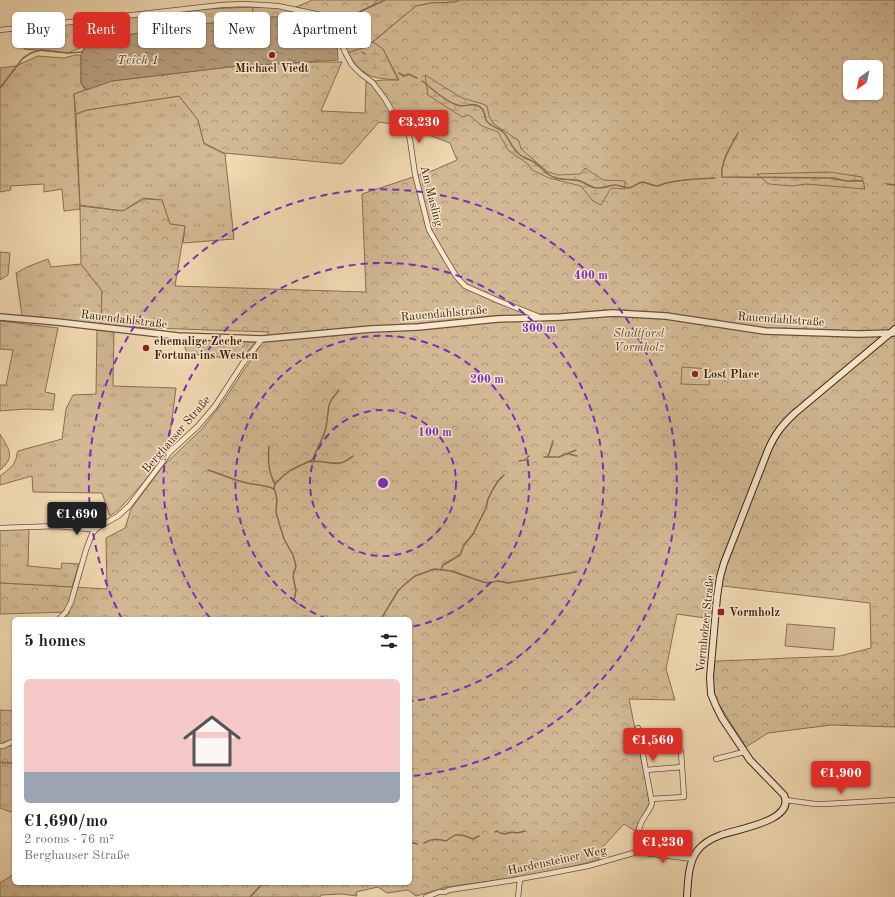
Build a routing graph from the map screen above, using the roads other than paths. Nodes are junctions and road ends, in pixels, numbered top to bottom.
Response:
1 (0, 30) edge
2 (0, 317) edge
3 (541, 318) junction
4 (894, 331) edge
5 (262, 339) junction
6 (0, 528) edge
7 (97, 528) junction
8 (61, 617) edge
9 (638, 728) dead end
10 (12, 742) edge
11 (0, 746) edge
12 (681, 752) dead end
13 (744, 752) junction
14 (716, 759) dead end
15 (682, 767) junction
16 (646, 770) junction
17 (651, 799) junction
18 (786, 800) junction
19 (895, 800) edge
20 (637, 852) junction
21 (693, 859) junction
22 (520, 879) junction
23 (444, 895) edge
24 (426, 897) edge
25 (518, 897) edge
26 (687, 897) edge

1 - 3 street, Am Masling
2 - 5 street, Rauendahlstraße
3 - 4 street, Rauendahlstraße
3 - 5 street, Rauendahlstraße
4 - 13 main road, Vormholzer Straße
5 - 7 street, Berghauser Straße
6 - 7 street
7 - 8 street
9 - 16 street
10 - 11 street
12 - 15 street
13 - 14 street
13 - 18 main road, Vormholzer Straße
15 - 16 street
15 - 17 street
16 - 17 street
17 - 20 street
18 - 19 street
18 - 21 main road
20 - 21 street, Hardensteiner Weg
20 - 22 street, Hardensteiner Weg
21 - 26 main road
22 - 23 street, Hardensteiner Weg
22 - 25 street
23 - 24 street, Hardensteiner Weg

